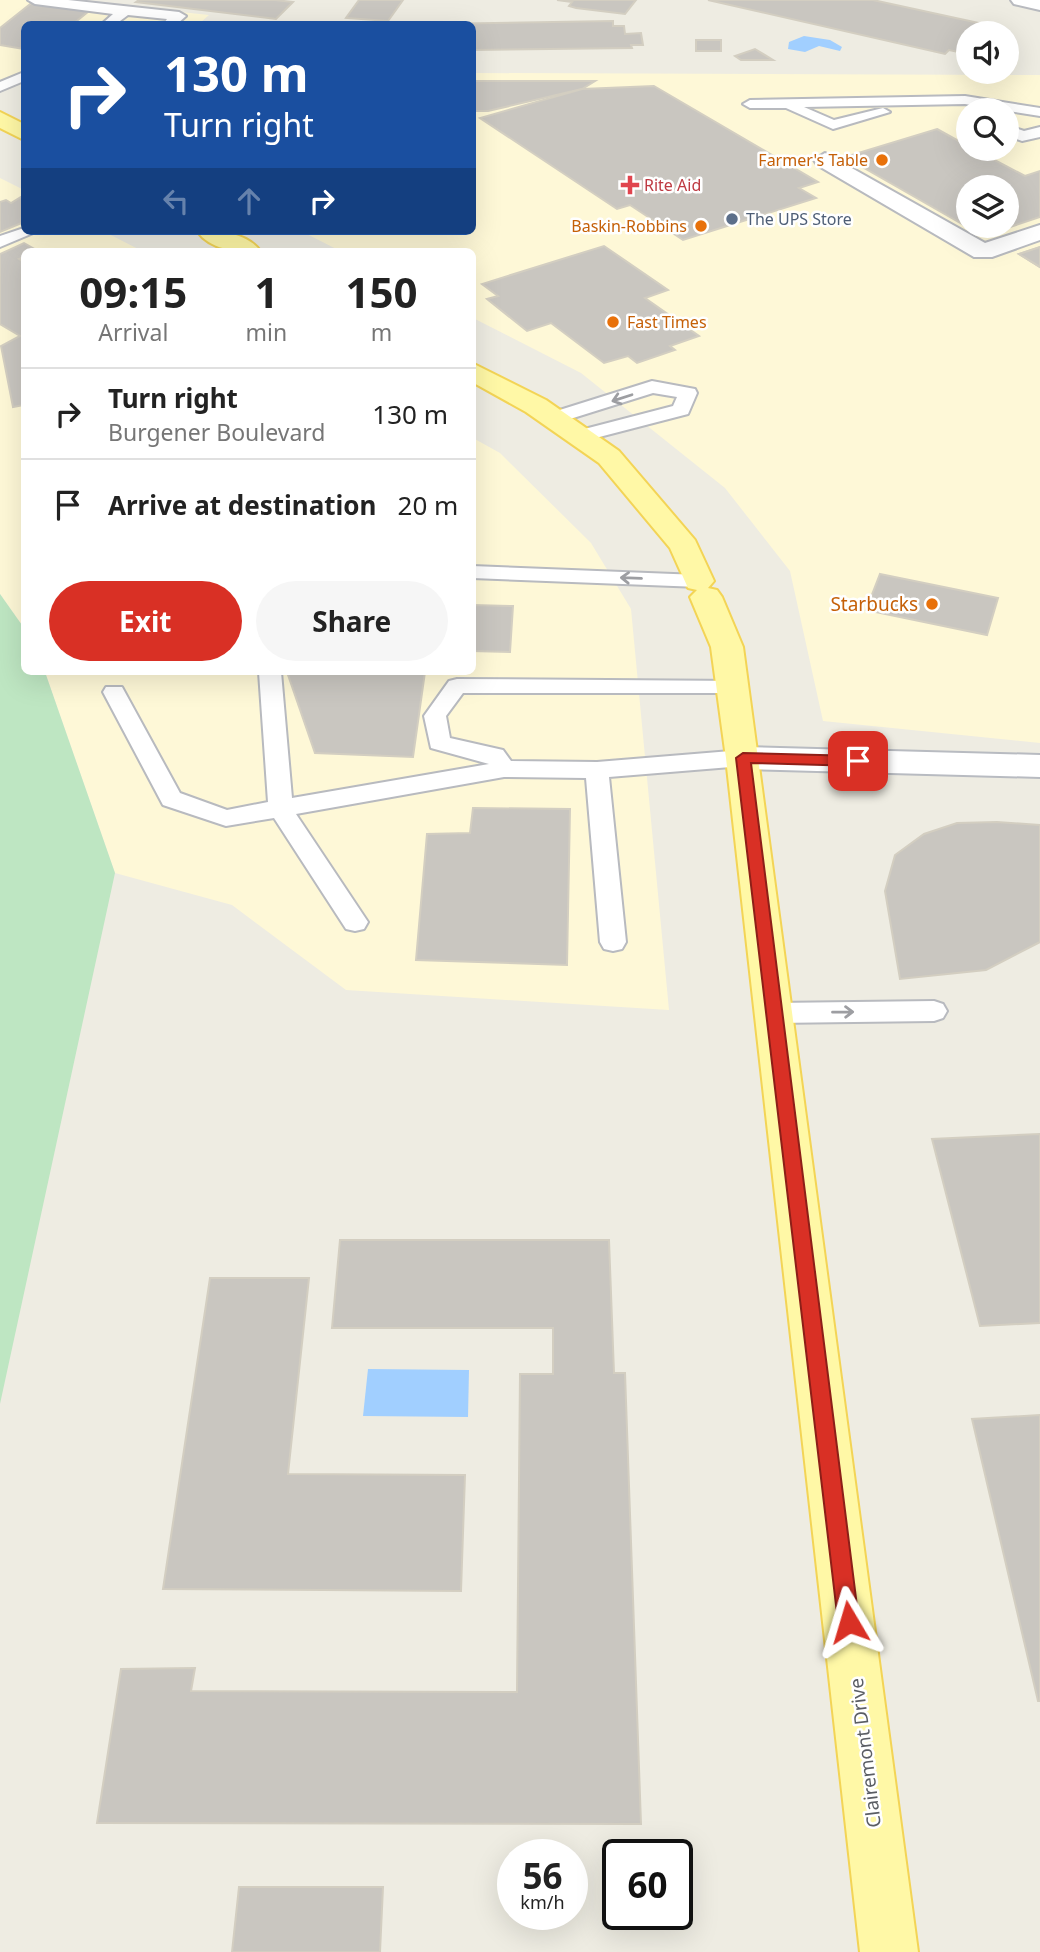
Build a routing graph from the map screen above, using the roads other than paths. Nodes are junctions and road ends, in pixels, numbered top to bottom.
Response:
1 (35, 0) edge
2 (1021, 0) edge
3 (1040, 4) edge
4 (125, 11) junction
5 (112, 21) edge
6 (173, 21) edge
7 (0, 68) edge
8 (21, 75) edge
9 (21, 77) edge
10 (0, 87) edge
11 (946, 100) junction
12 (928, 101) junction
13 (750, 104) dead end
14 (782, 104) junction
15 (956, 105) edge
16 (1040, 112) edge
17 (0, 119) edge
18 (21, 130) edge
19 (1040, 132) edge
20 (1019, 135) edge
21 (825, 160) dead end
22 (1040, 232) edge
23 (21, 234) edge
24 (217, 235) edge
25 (0, 242) edge
26 (241, 248) edge
27 (476, 373) edge
28 (554, 418) junction
29 (580, 436) junction
30 (476, 572) edge
31 (703, 589) junction
32 (270, 675) edge
33 (733, 686) junction
34 (114, 691) dead end
35 (743, 758) junction
36 (1040, 766) edge
37 (504, 769) junction
38 (597, 770) junction
39 (281, 809) junction
40 (355, 922) dead end
41 (613, 942) dead end
42 (934, 1011) dead end
43 (774, 1013) junction
44 (889, 1952) edge

1 - 4 lane
2 - 3 street
4 - 5 lane
4 - 6 lane
7 - 8 lane
9 - 10 lane
11 - 12 lane
11 - 15 lane
11 - 16 lane
12 - 14 lane
12 - 14 lane
13 - 14 lane
17 - 18 main road
19 - 20 lane
21 - 22 street
23 - 25 lane
24 - 26 main road
27 - 28 main road, Clairemont Drive
28 - 29 main road, Clairemont Drive
29 -> 28 lane
29 - 31 main road, Clairemont Drive
31 -> 30 lane
31 - 33 main road, Clairemont Drive
32 - 39 lane
33 - 35 main road, Clairemont Drive
33 - 37 lane
34 - 39 lane
35 - 36 street
35 - 38 lane
35 - 43 main road, Clairemont Drive
37 - 38 lane
37 - 39 lane
38 - 41 lane
39 - 40 lane
43 -> 42 lane
43 - 44 main road, Clairemont Drive

